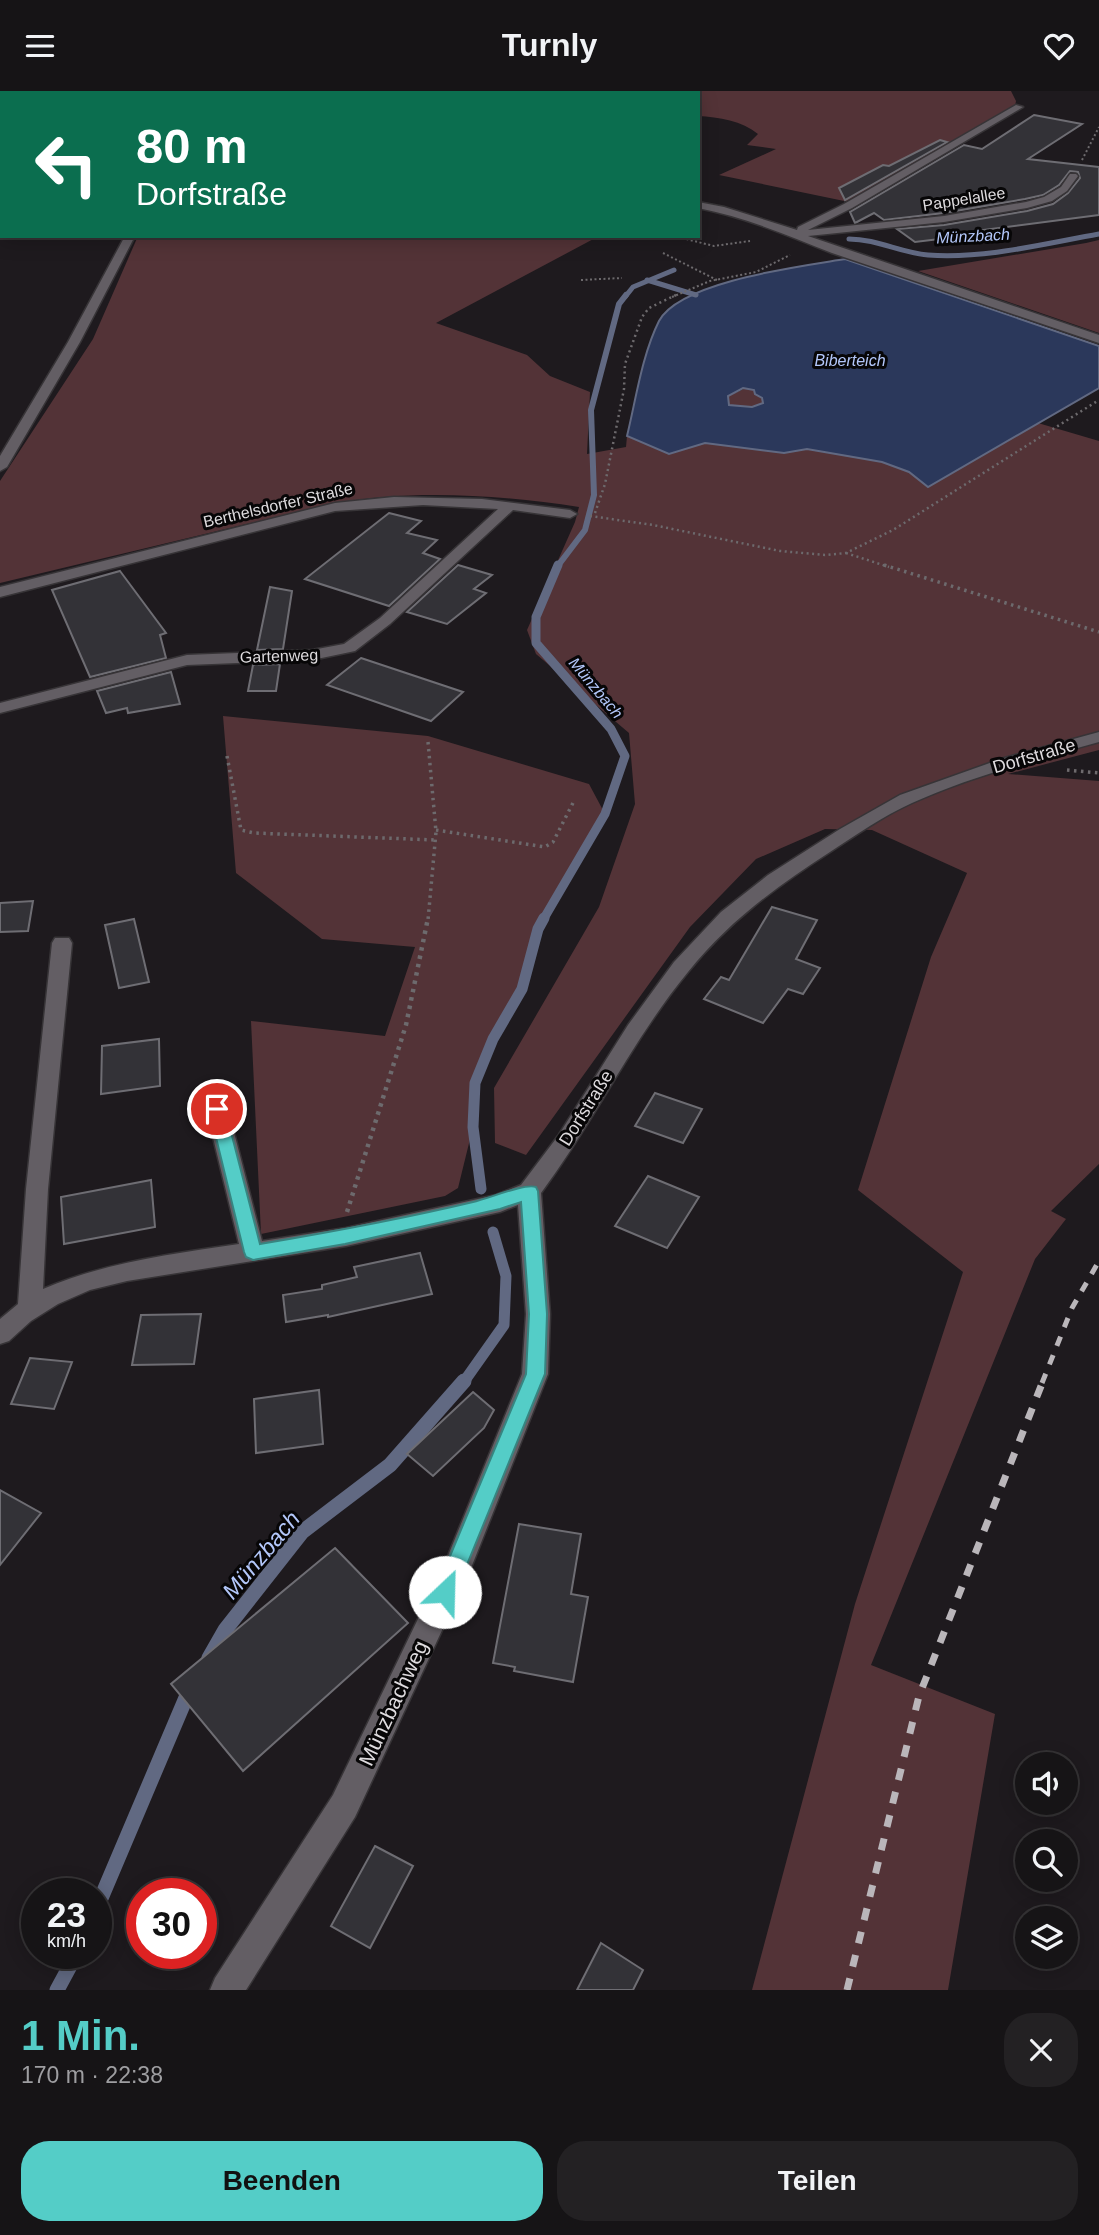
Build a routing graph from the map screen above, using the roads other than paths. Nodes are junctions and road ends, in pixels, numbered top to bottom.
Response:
1 (1019, 107) dead end
2 (1073, 176) road end
3 (700, 205) edge
4 (798, 235) junction
5 (129, 238) edge
6 (1099, 339) edge
7 (0, 467) edge
8 (509, 506) junction
9 (570, 514) dead end
10 (0, 592) edge
11 (0, 708) edge
12 (1099, 737) edge
13 (62, 943) dead end
14 (217, 1109) dead end
15 (529, 1191) junction
16 (253, 1252) junction
17 (30, 1308) junction
18 (0, 1334) edge
19 (227, 1990) edge

1 - 4 street
2 - 4 street, Pappelallee
3 - 4 street, Pappelallee
4 - 6 street
5 - 7 street
8 - 9 street, Berthelsdorfer Straße
8 - 10 street, Berthelsdorfer Straße
8 - 11 street, Gartenweg
12 - 15 street, Dorfstraße
13 - 17 street
14 - 16 street
15 - 16 street
15 - 19 street, Münzbachweg
16 - 17 street
17 - 18 street

